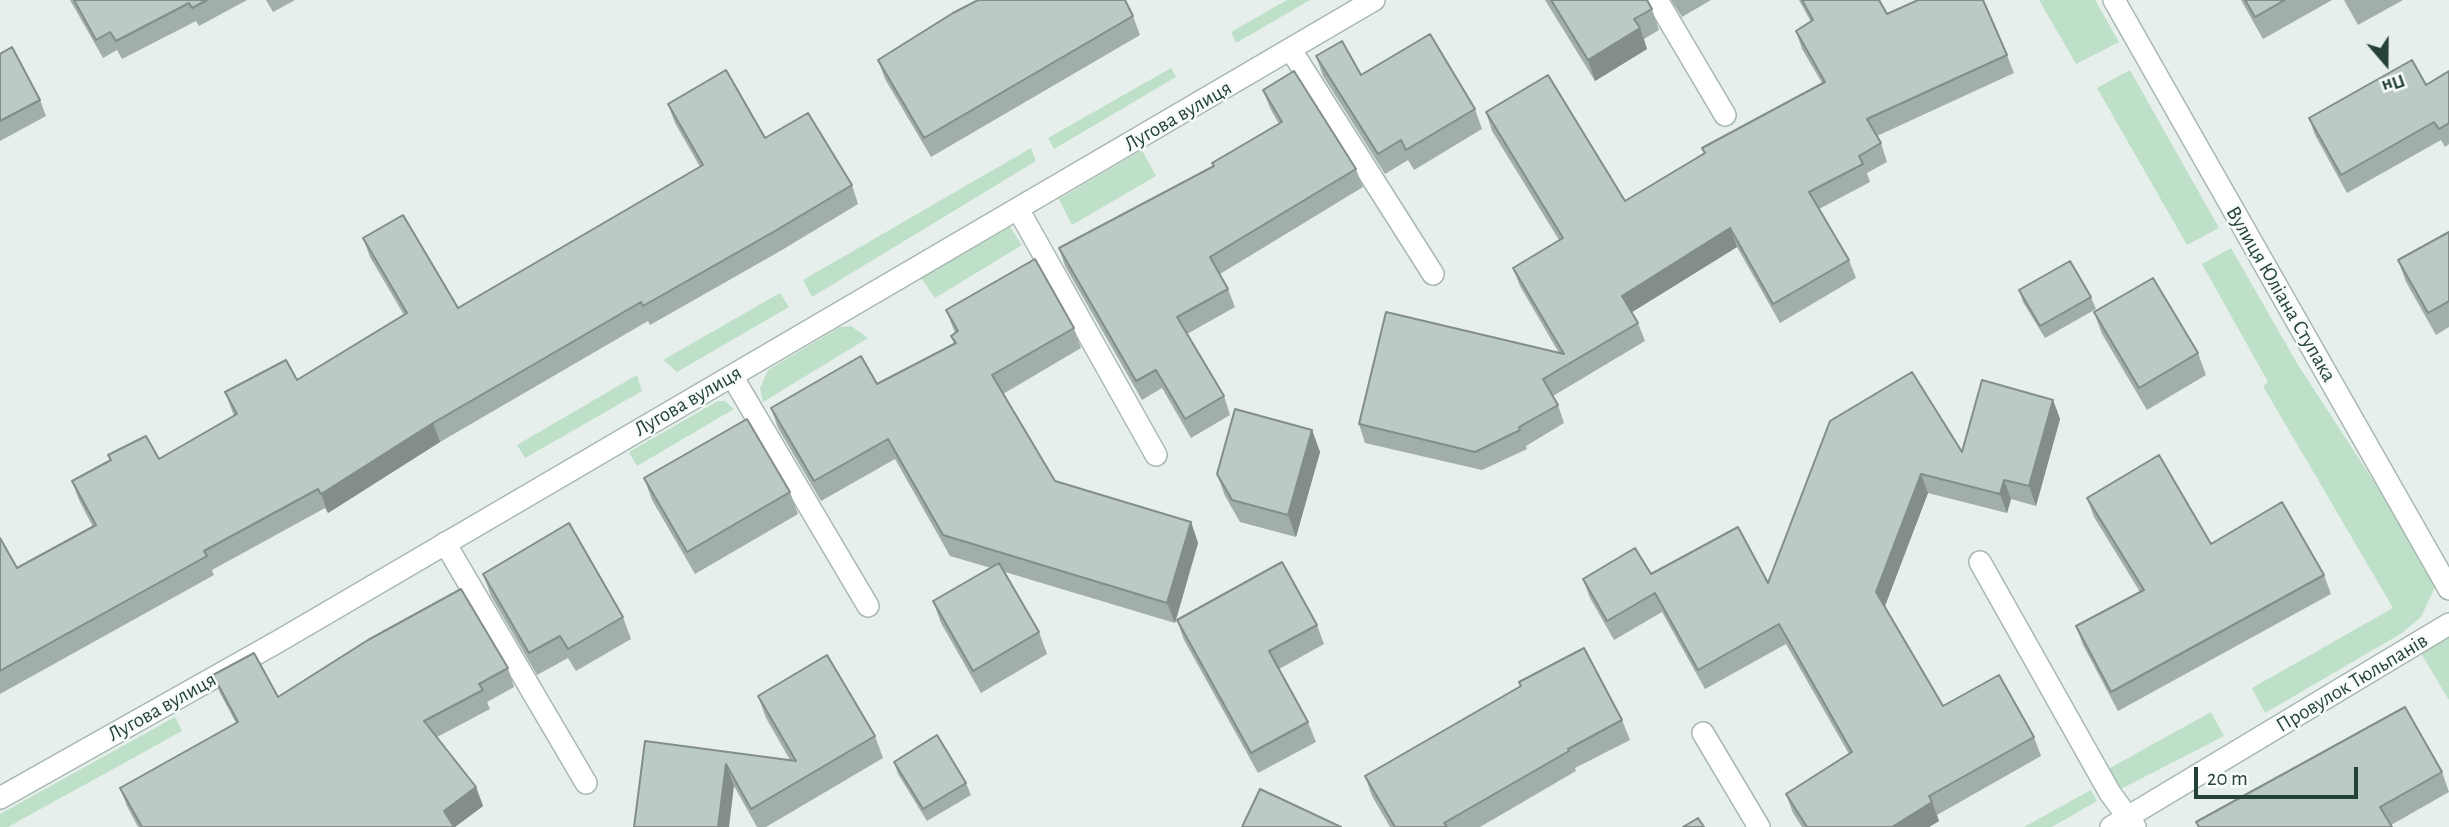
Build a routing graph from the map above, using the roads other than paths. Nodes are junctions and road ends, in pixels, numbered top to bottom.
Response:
1 (1374, 0) edge
2 (1657, 0) edge
3 (2114, 0) edge
4 (1291, 50) junction
5 (1725, 114) dead end
6 (1018, 209) junction
7 (1433, 274) dead end
8 (732, 376) junction
9 (1156, 454) dead end
10 (445, 543) junction
11 (1980, 562) dead end
12 (2449, 589) edge
13 (868, 606) dead end
14 (2449, 624) edge
15 (1703, 733) dead end
16 (586, 783) dead end
17 (0, 798) edge
18 (2125, 824) edge
19 (1759, 827) edge

1 - 4 street, Лугова вулиця
2 - 5 street
3 - 12 street, Вулиця Юліана Ступака
4 - 6 street, Лугова вулиця
4 - 7 street
6 - 8 street, Лугова вулиця
6 - 9 street
8 - 10 street, Лугова вулиця
8 - 13 street
10 - 16 street
10 - 17 street, Лугова вулиця
11 - 18 street
14 - 18 street, Провулок Тюльпанів
15 - 19 street

